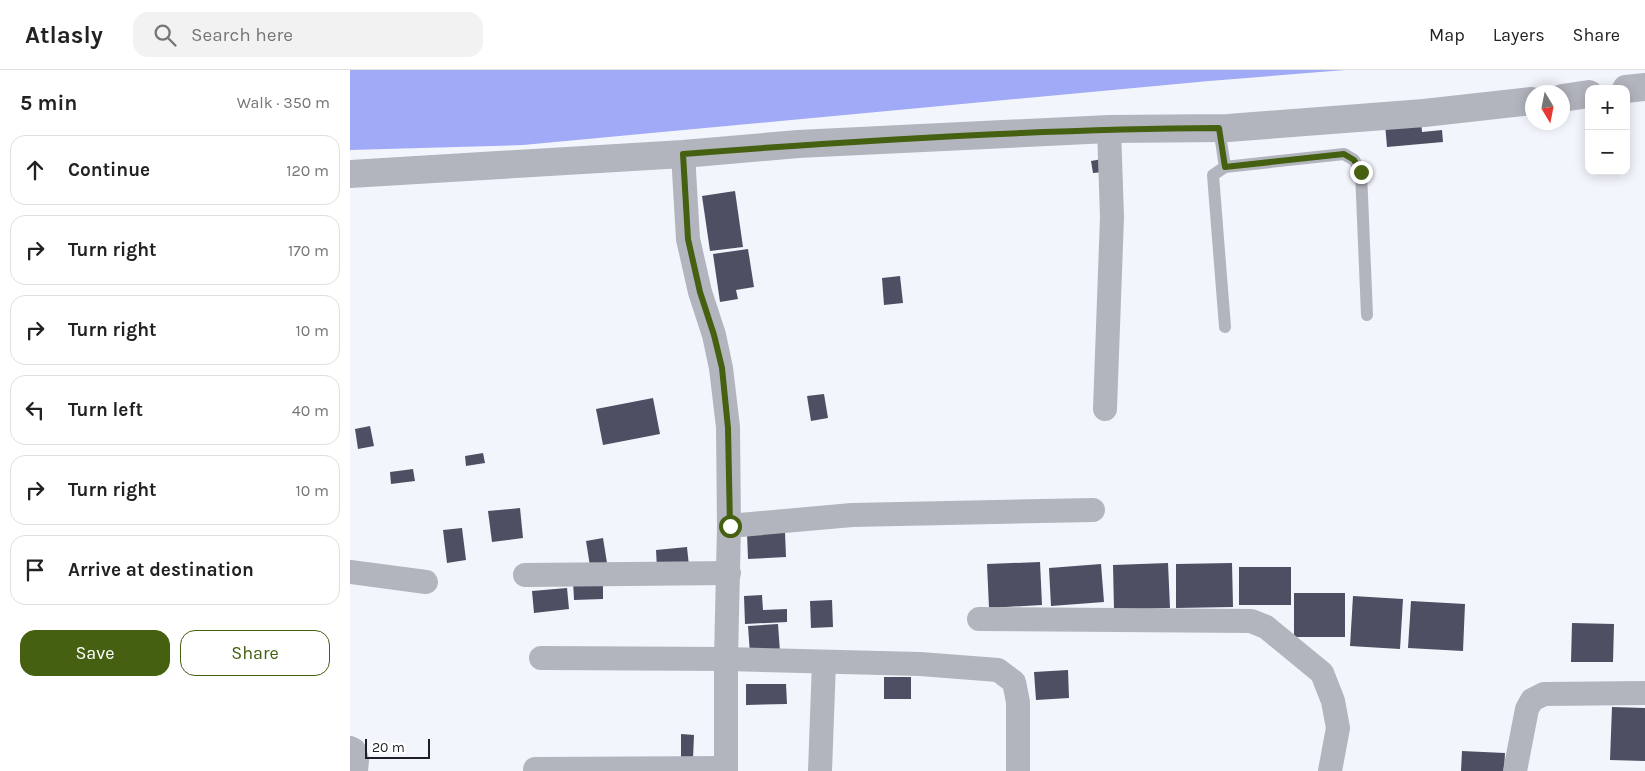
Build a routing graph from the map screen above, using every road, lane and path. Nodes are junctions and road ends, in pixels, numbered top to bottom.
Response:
1 (1645, 87) edge
2 (1630, 89) edge
3 (1585, 95) edge
4 (1570, 97) edge
5 (1525, 102) edge
6 (1219, 128) junction
7 (1109, 129) junction
8 (683, 154) junction
9 (1225, 167) junction
10 (350, 174) edge
11 (1367, 316) dead end
12 (1225, 327) dead end
13 (1105, 409) dead end
14 (1093, 510) dead end
15 (730, 526) junction
16 (350, 572) edge
17 (729, 573) junction
18 (525, 575) dead end
19 (426, 582) dead end
20 (979, 619) dead end
21 (541, 658) dead end
22 (726, 659) junction
23 (824, 662) junction
24 (1645, 693) edge
25 (350, 748) edge
26 (535, 769) dead end
27 (726, 770) edge
28 (356, 771) edge
29 (820, 771) edge
30 (1018, 771) edge
31 (1330, 771) edge
32 (1515, 771) edge

1 - 2 street
3 - 4 street
5 - 6 street
6 - 7 street
6 - 9 lane
7 - 8 street
7 - 13 street
8 - 10 street
8 - 15 street
9 - 11 lane
9 - 12 lane
14 - 15 street
15 - 17 street
16 - 19 street
17 - 18 street
17 - 22 street
20 - 31 street
21 - 22 street
22 - 23 street
22 - 27 street
23 - 29 street
23 - 30 street
24 - 32 street
25 - 28 street
26 - 27 street

